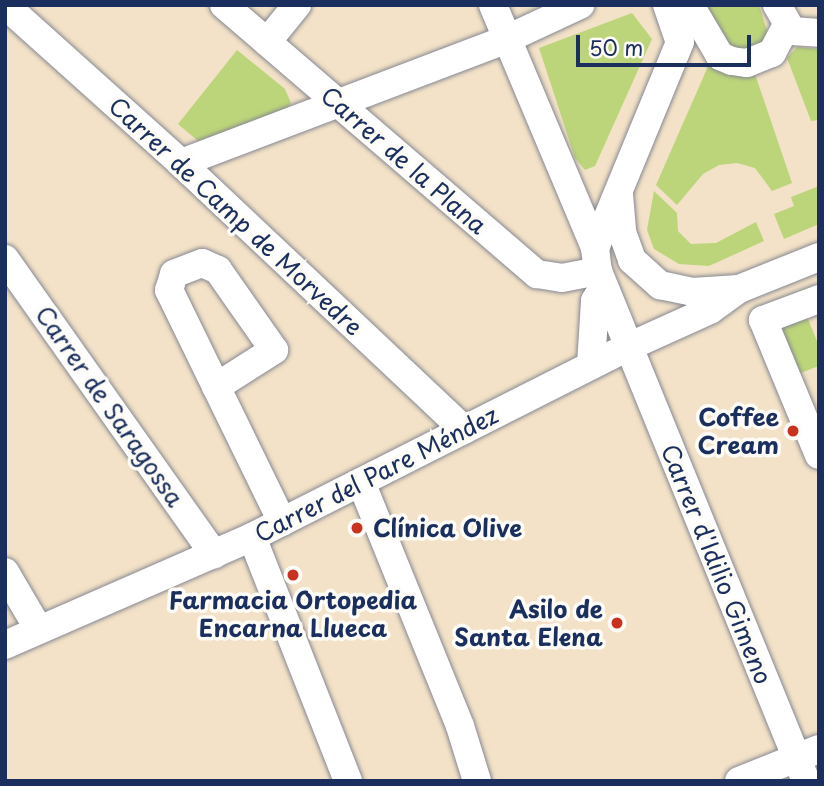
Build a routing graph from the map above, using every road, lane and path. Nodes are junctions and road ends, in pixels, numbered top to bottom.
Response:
1 (5, 5) edge
2 (224, 5) edge
3 (297, 5) edge
4 (494, 5) edge
5 (580, 5) edge
6 (667, 5) edge
7 (690, 5) edge
8 (781, 16) edge
9 (819, 33) edge
10 (507, 38) junction
11 (267, 43) junction
12 (338, 103) junction
13 (181, 163) junction
14 (619, 186) junction
15 (819, 257) edge
16 (8, 269) edge
17 (598, 269) junction
18 (739, 289) junction
19 (819, 299) edge
20 (628, 347) junction
21 (591, 365) junction
22 (216, 387) dead end
23 (464, 430) junction
24 (819, 455) edge
25 (361, 482) junction
26 (282, 522) junction
27 (252, 537) junction
28 (214, 554) junction
29 (5, 572) edge
30 (39, 630) junction
31 (5, 645) edge
32 (807, 763) edge
33 (348, 781) edge
34 (477, 781) edge
35 (739, 781) edge

1 - 13 street, Carrer de Camp de Morvedre
2 - 11 street, Carrer de la Plana
3 - 11 street
4 - 10 street, Carrer d'Idilio Gimeno
5 - 10 street
6 - 14 street
7 - 8 street
8 - 9 street
10 - 12 street
10 - 17 street, Carrer d'Idilio Gimeno
11 - 12 street, Carrer de la Plana
12 - 13 street
12 - 17 street, Carrer de la Plana
13 - 23 street, Carrer de Camp de Morvedre
14 - 17 street
14 - 18 street, Carrer del Pare Méndez
15 - 18 street, Carrer del Pare Méndez
16 - 28 street, Carrer de Saragossa
17 - 20 street, Carrer d'Idilio Gimeno
17 - 21 street
18 - 20 street, Carrer del Pare Méndez
19 - 24 street
20 - 21 street, Carrer del Pare Méndez
20 - 32 street, Carrer d'Idilio Gimeno
21 - 23 street, Carrer del Pare Méndez
22 - 26 street
23 - 25 street, Carrer del Pare Méndez
25 - 26 street, Carrer del Pare Méndez
25 - 34 street
26 - 27 street, Carrer del Pare Méndez
27 - 28 street, Carrer del Pare Méndez
27 - 33 street
28 - 30 street, Carrer del Pare Méndez
29 - 30 street
30 - 31 street, Carrer del Pare Méndez
32 - 35 street

